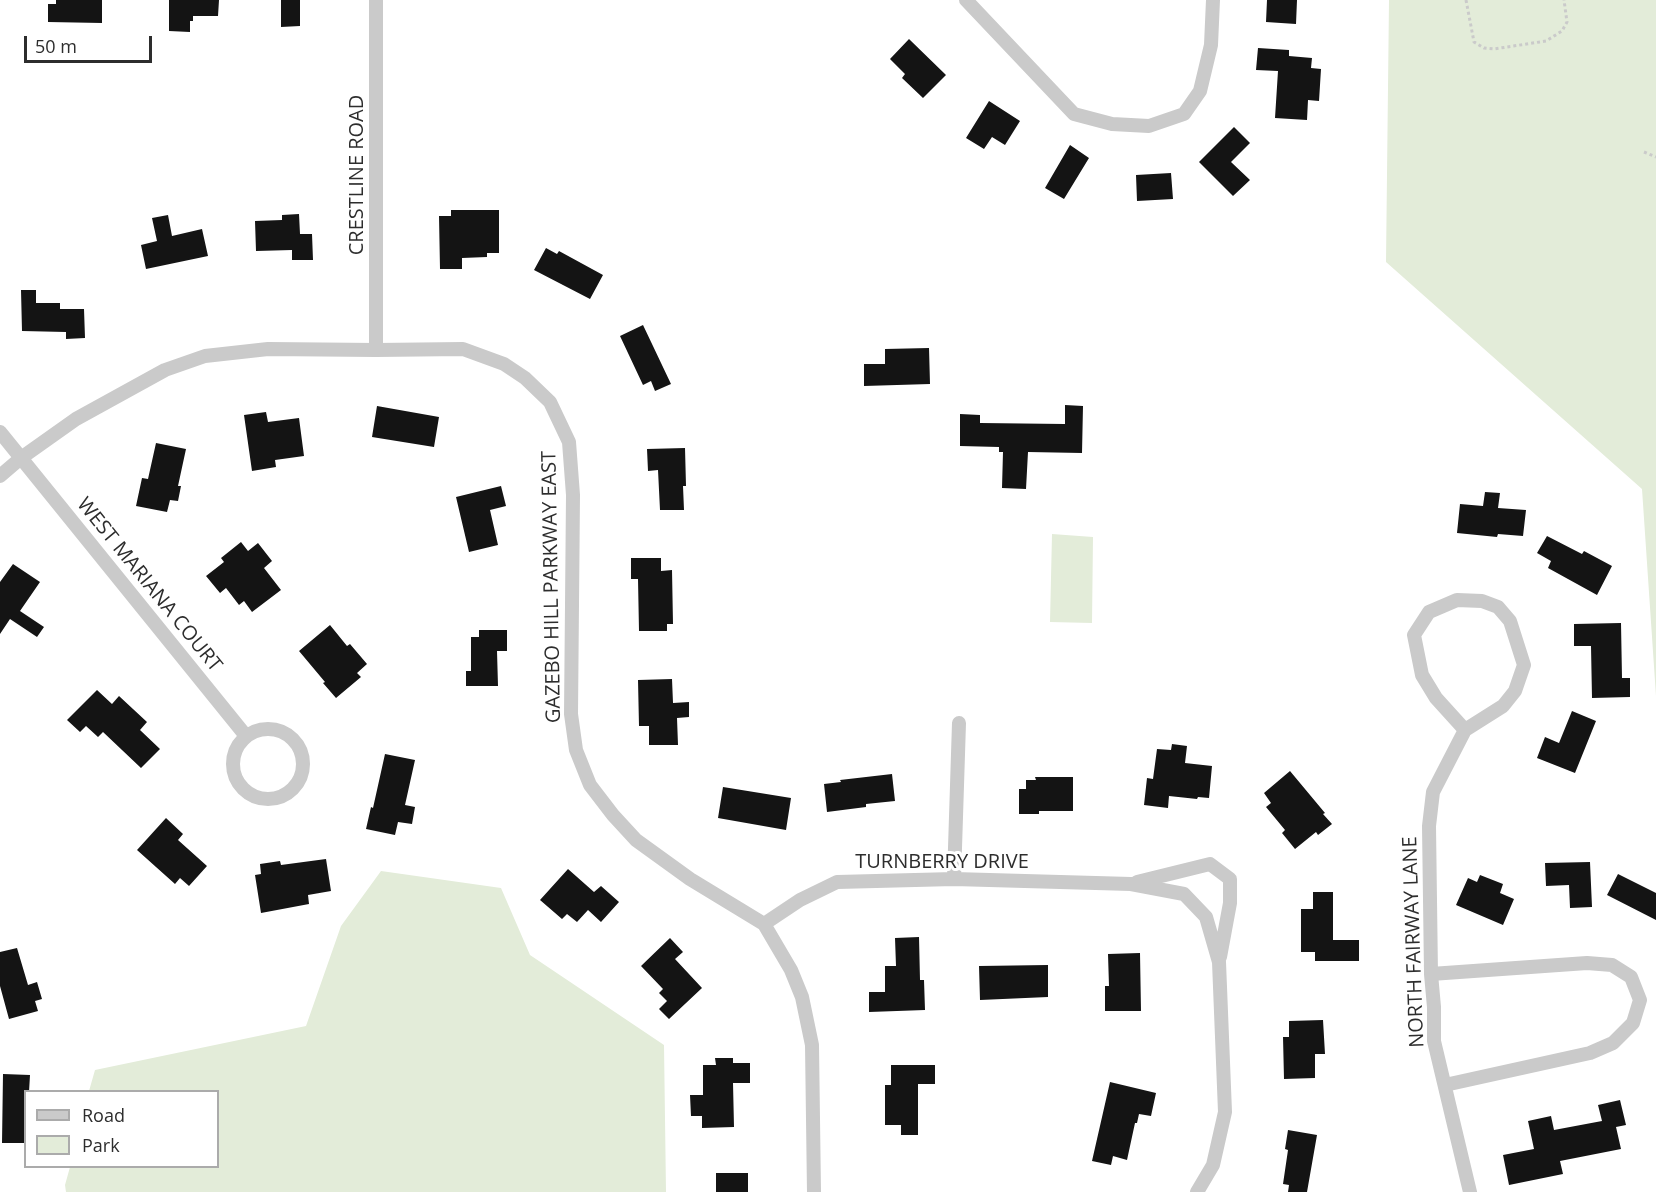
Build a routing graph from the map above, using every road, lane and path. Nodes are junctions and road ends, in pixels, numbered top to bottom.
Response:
1 (376, 0) edge
2 (966, 0) edge
3 (1213, 0) edge
4 (1466, 0) edge
5 (1564, 0) edge
6 (1644, 152) dead end
7 (1656, 157) edge
8 (376, 350) junction
9 (0, 432) edge
10 (21, 458) junction
11 (0, 476) edge
12 (959, 723) dead end
13 (1465, 730) junction
14 (246, 736) junction
15 (954, 879) junction
16 (1131, 884) junction
17 (764, 924) junction
18 (1219, 962) junction
19 (1431, 974) junction
20 (1445, 1085) junction
21 (814, 1192) edge
22 (1197, 1192) edge
23 (1470, 1192) edge

1 - 8 street, CRESTLINE ROAD
2 - 3 street
4 - 5 path
6 - 7 path
8 - 10 street, GAZEBO HILL PARKWAY EAST
8 - 17 street, GAZEBO HILL PARKWAY EAST
9 - 10 street, WEST MARIANA COURT
10 - 11 street, GAZEBO HILL PARKWAY EAST
10 - 14 street, WEST MARIANA COURT
12 - 15 street
13 - 13 street
13 - 19 street, NORTH FAIRWAY LANE
14 - 14 street
15 - 16 street, TURNBERRY DRIVE
15 - 17 street, TURNBERRY DRIVE
16 - 18 street, TURNBERRY DRIVE
16 - 18 street, TURNBERRY DRIVE
17 - 21 street, GAZEBO HILL PARKWAY EAST
18 - 22 street, TURNBERRY DRIVE
19 - 20 street, NORTH FAIRWAY LANE
19 - 20 street
20 - 23 street, NORTH FAIRWAY LANE

